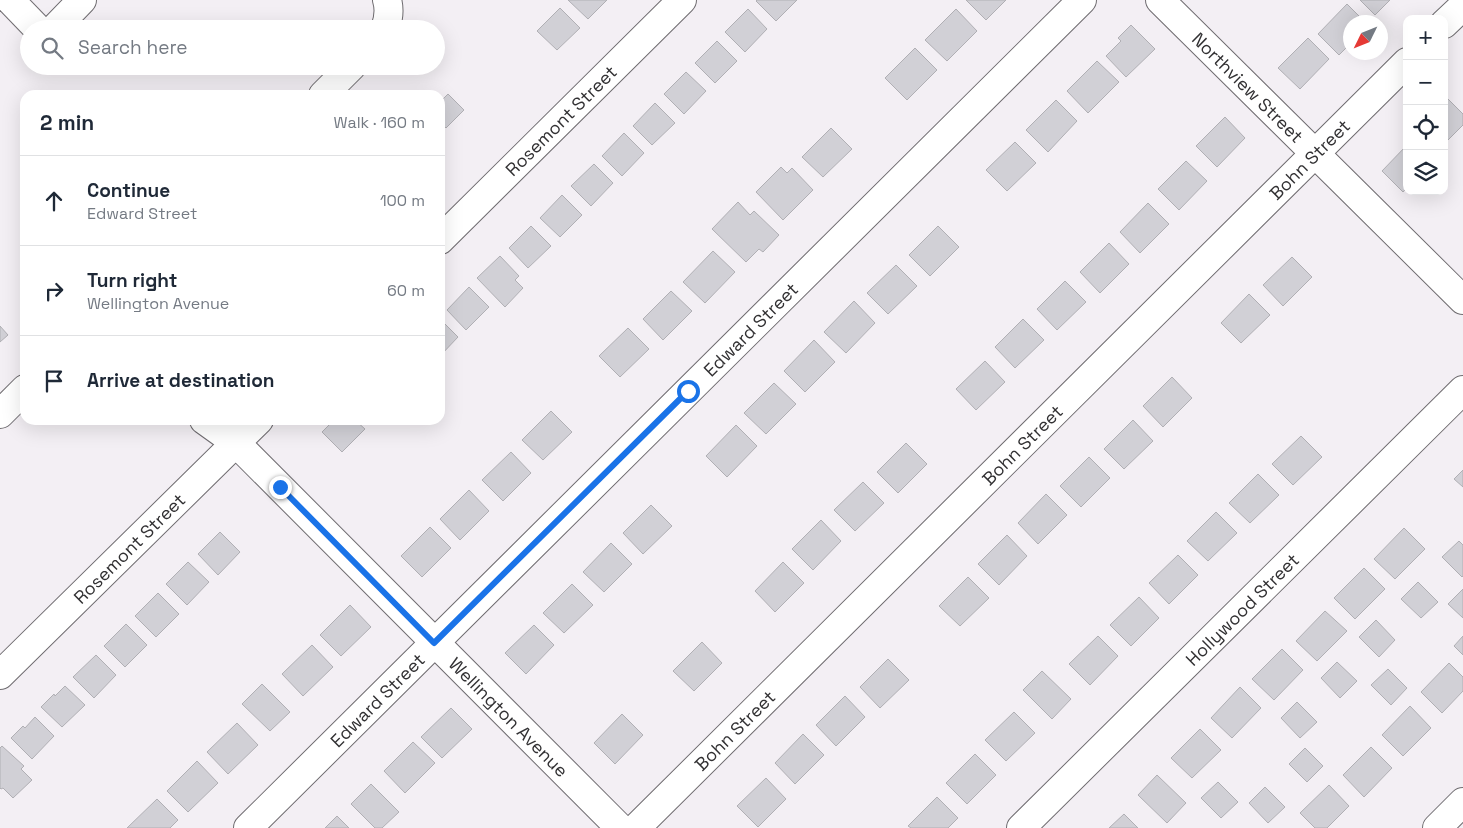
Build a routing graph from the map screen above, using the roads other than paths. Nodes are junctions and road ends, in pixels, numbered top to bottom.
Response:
1 (10, 0) edge
2 (82, 0) edge
3 (387, 0) edge
4 (682, 0) edge
5 (1082, 0) edge
6 (1160, 0) edge
7 (1463, 6) edge
8 (29, 20) edge
9 (63, 20) edge
10 (388, 20) edge
11 (1448, 20) edge
12 (1403, 66) edge
13 (343, 75) edge
14 (328, 90) edge
15 (1315, 153) junction
16 (445, 235) edge
17 (1463, 300) edge
18 (1463, 390) edge
19 (20, 394) edge
20 (0, 414) edge
21 (211, 425) edge
22 (253, 425) edge
23 (236, 442) junction
24 (434, 643) junction
25 (0, 675) edge
26 (1463, 802) edge
27 (248, 828) edge
28 (620, 828) edge
29 (636, 828) edge
30 (1021, 828) edge
31 (1437, 828) edge

1 - 8 street
2 - 9 street
3 - 10 street
4 - 16 street, Rosemont Street
5 - 24 street, Edward Street
6 - 15 street, Northview Street
7 - 11 street
12 - 15 street, Bohn Street
13 - 14 street
15 - 17 street, Northview Street
15 - 29 street, Bohn Street
18 - 30 street, Hollywood Street
19 - 20 street
21 - 23 street, Wellington Avenue
22 - 23 street, Rosemont Street
23 - 24 street, Wellington Avenue
23 - 25 street, Rosemont Street
24 - 27 street, Edward Street
24 - 28 street, Wellington Avenue
26 - 31 street

